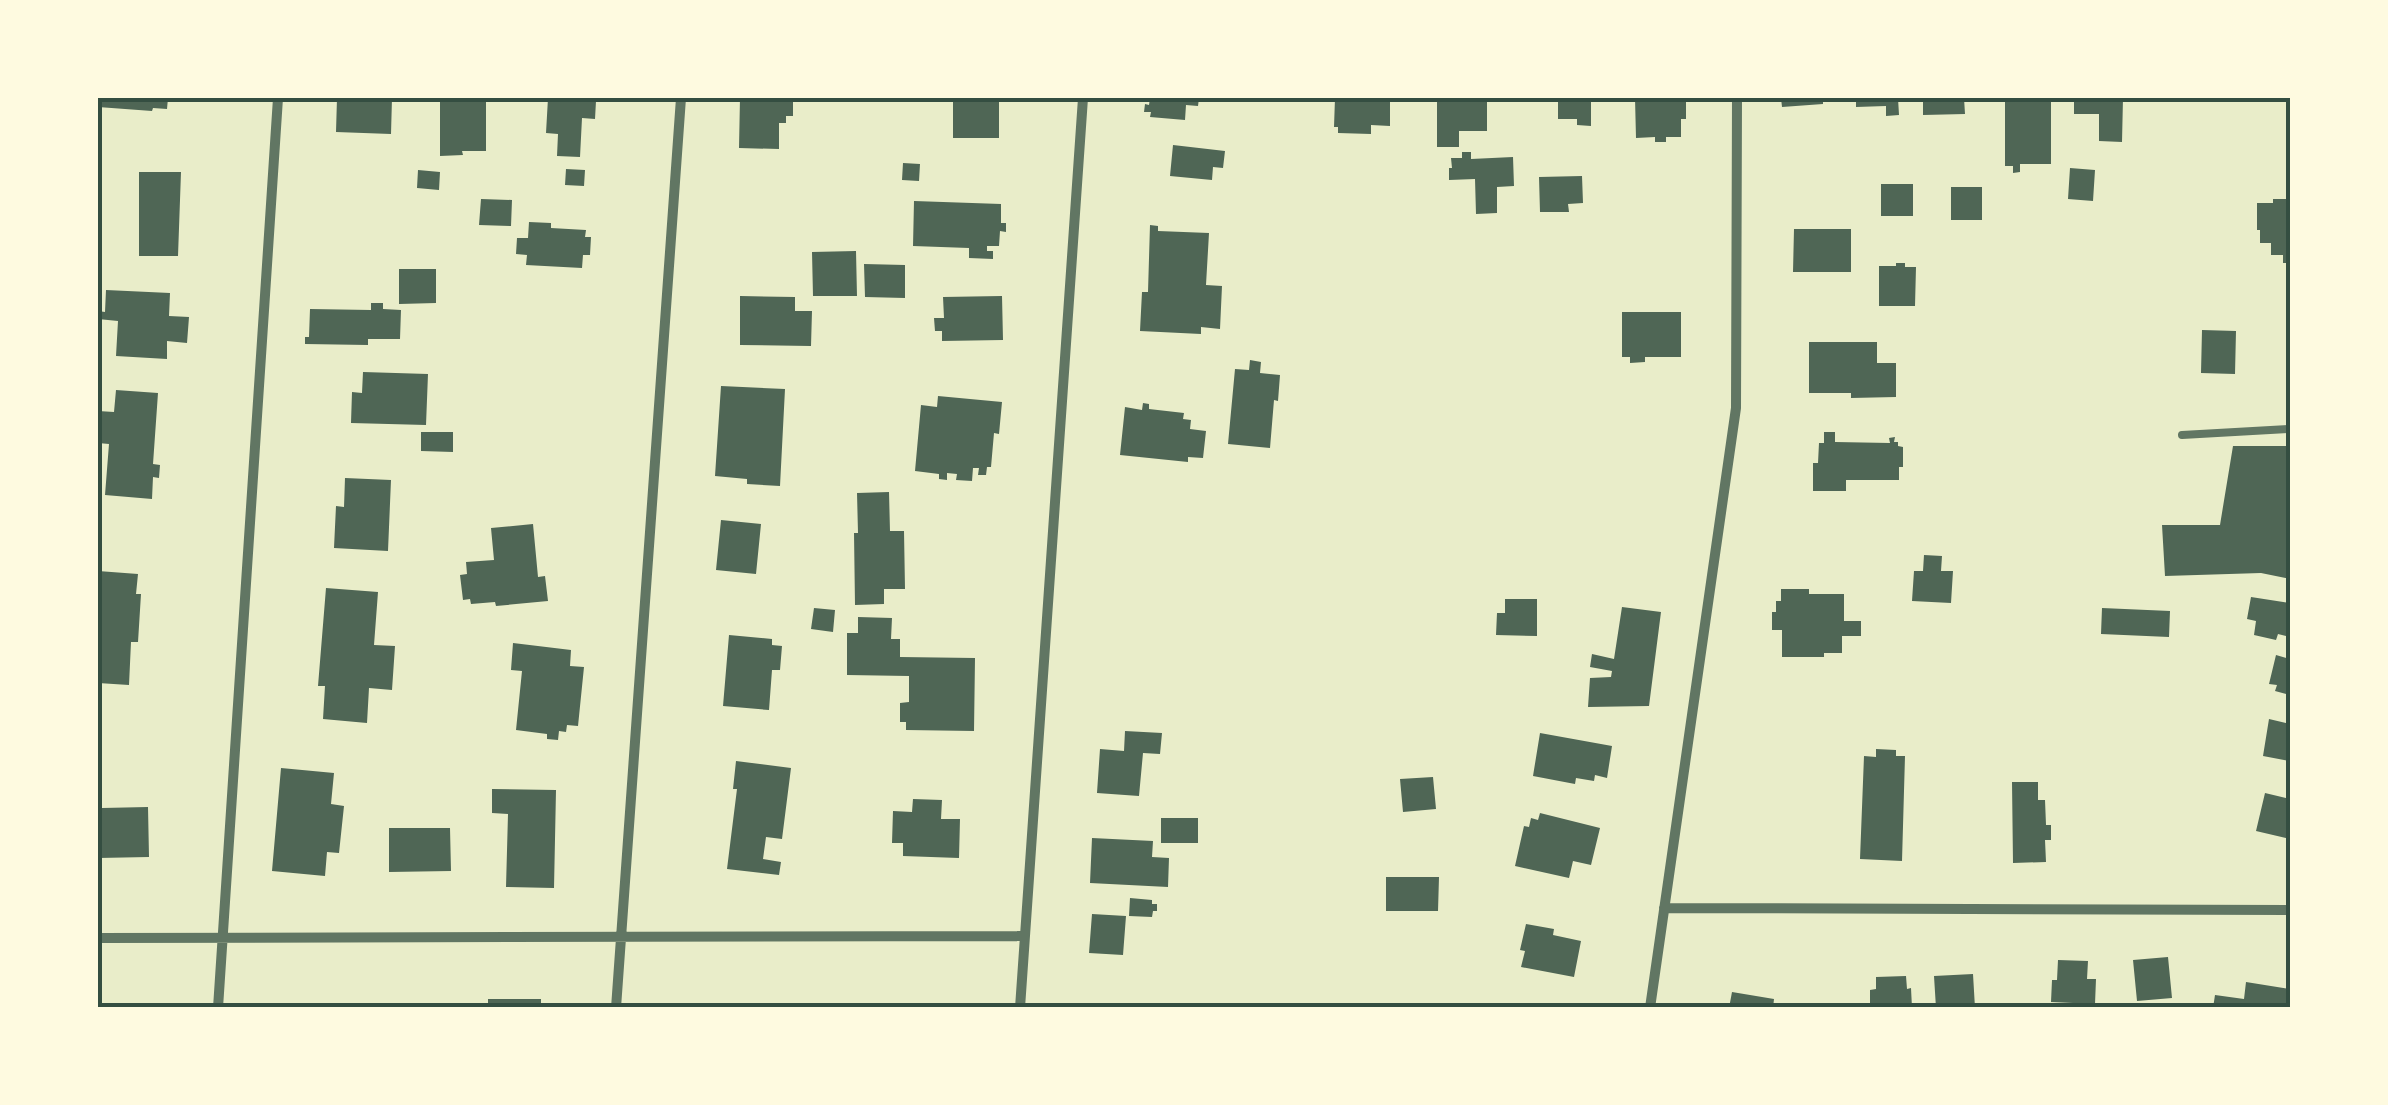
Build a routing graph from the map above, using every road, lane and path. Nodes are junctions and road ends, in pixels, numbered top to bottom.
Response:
1 (278, 98) edge
2 (681, 98) edge
3 (1084, 98) edge
4 (1737, 98) edge
5 (2290, 429) edge
6 (2182, 436) dead end
7 (1664, 908) junction
8 (2290, 910) edge
9 (1026, 936) junction
10 (98, 938) edge
11 (223, 938) junction
12 (622, 938) junction
13 (218, 1008) edge
14 (616, 1008) edge
15 (1020, 1008) edge
16 (1650, 1008) edge

1 - 11 street
2 - 12 street
3 - 9 street
4 - 7 street
5 - 6 lane
7 - 8 street
7 - 16 street
9 - 12 street
9 - 15 street
10 - 11 street
11 - 12 street
11 - 13 street
12 - 14 street

